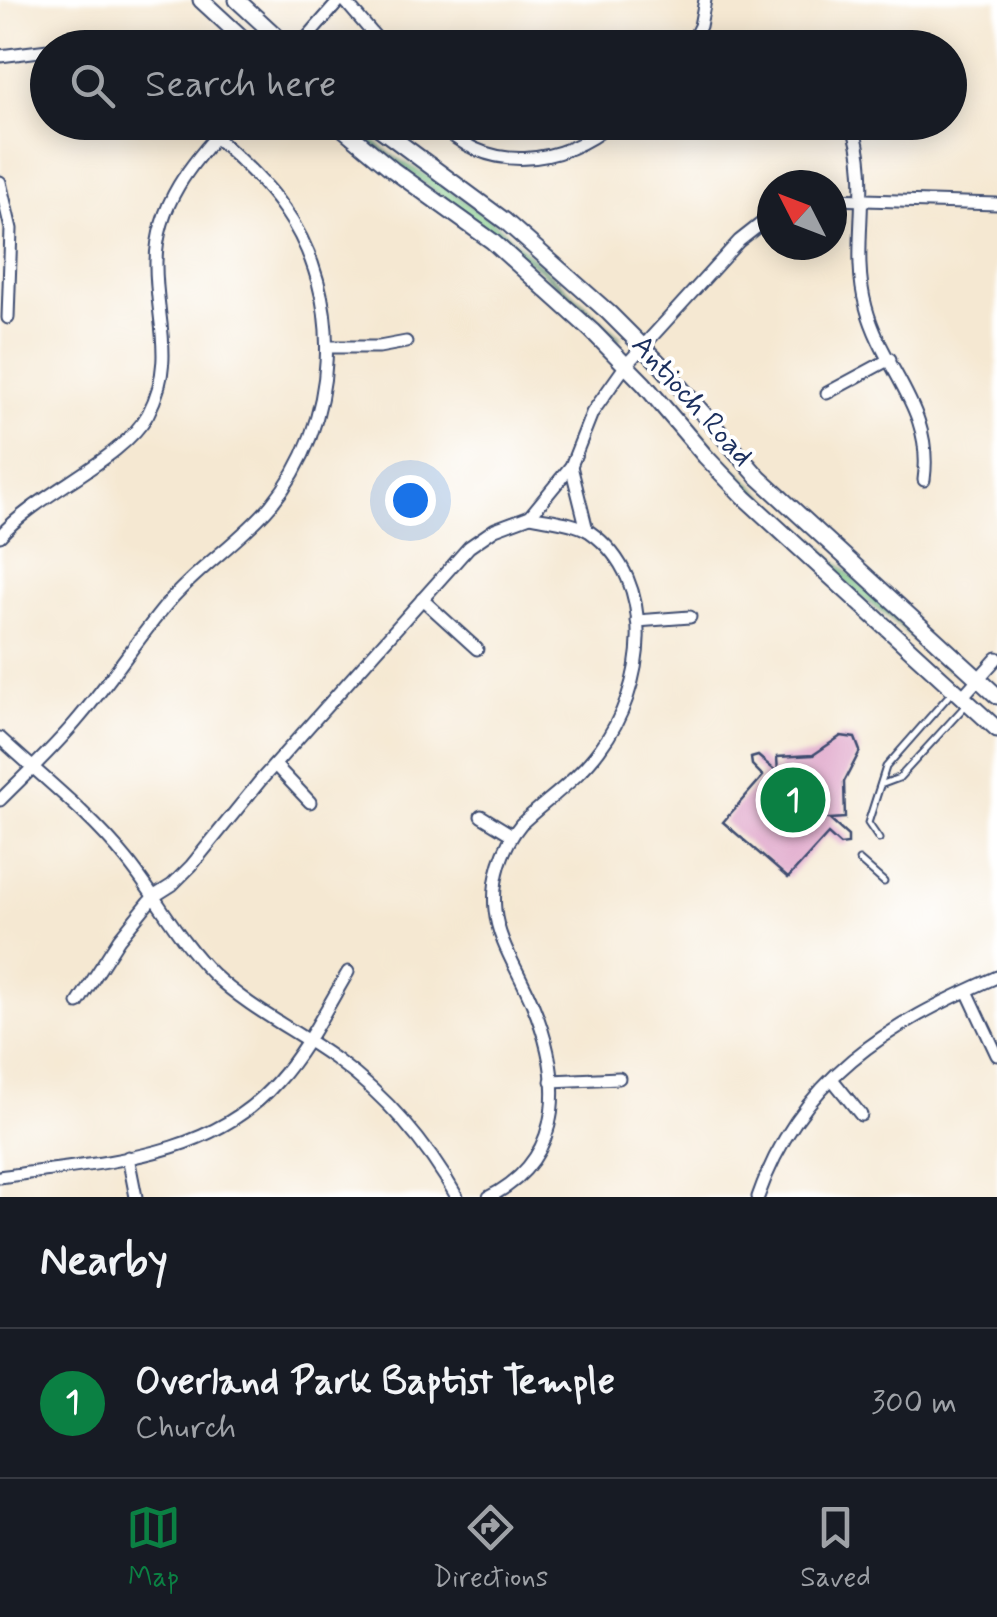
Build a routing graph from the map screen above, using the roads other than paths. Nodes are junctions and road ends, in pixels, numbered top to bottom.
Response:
1 (201, 0) edge
2 (237, 0) edge
3 (342, 0) edge
4 (706, 0) edge
5 (234, 30) edge
6 (270, 30) edge
7 (314, 30) edge
8 (369, 30) edge
9 (698, 30) edge
10 (30, 52) edge
11 (0, 56) edge
12 (213, 140) edge
13 (218, 140) edge
14 (356, 140) edge
15 (396, 140) edge
16 (461, 140) edge
17 (587, 140) edge
18 (855, 140) edge
19 (0, 182) edge
20 (847, 199) edge
21 (860, 199) junction
22 (997, 204) edge
23 (757, 227) edge
24 (8, 318) dead end
25 (406, 342) dead end
26 (643, 346) junction
27 (327, 347) junction
28 (890, 359) junction
29 (626, 365) junction
30 (827, 393) dead end
31 (571, 466) junction
32 (924, 480) dead end
33 (530, 516) junction
34 (587, 530) junction
35 (0, 536) edge
36 (422, 599) junction
37 (690, 617) dead end
38 (637, 621) junction
39 (477, 649) dead end
40 (997, 658) edge
41 (978, 679) junction
42 (997, 696) edge
43 (961, 697) junction
44 (997, 729) edge
45 (0, 738) edge
46 (275, 764) junction
47 (32, 768) junction
48 (883, 784) junction
49 (0, 800) edge
50 (310, 802) dead end
51 (481, 816) dead end
52 (512, 835) junction
53 (879, 839) dead end
54 (860, 860) dead end
55 (884, 882) dead end
56 (153, 897) junction
57 (348, 972) dead end
58 (997, 977) edge
59 (967, 991) junction
60 (78, 1002) dead end
61 (307, 1040) junction
62 (997, 1055) edge
63 (620, 1078) dead end
64 (832, 1079) junction
65 (551, 1081) junction
66 (861, 1114) dead end
67 (128, 1157) junction
68 (0, 1176) edge
69 (136, 1197) edge
70 (457, 1197) edge
71 (488, 1197) edge
72 (758, 1197) edge

1 - 5 main road
2 - 6 main road
3 - 7 street
3 - 8 street
4 - 9 street
10 - 11 street
12 - 35 street
13 - 27 street
14 - 29 main road, Antioch Road
15 - 26 main road, Antioch Road
16 - 17 street
18 - 21 street
19 - 24 street
20 - 21 street
21 - 22 street
21 - 28 street
23 - 26 street
25 - 27 street
26 - 29 street
26 - 41 main road, Antioch Road
27 - 47 street
28 - 30 street
28 - 32 street
29 - 31 street
29 - 43 main road, Antioch Road
31 - 33 street
31 - 34 street
33 - 34 street
33 - 36 street
34 - 38 street
36 - 39 street
36 - 46 street
37 - 38 street
38 - 52 street
40 - 41 street
41 - 42 main road, Antioch Road
41 - 43 street
43 - 44 main road, Antioch Road
43 - 48 lane
43 - 48 lane
45 - 47 street
46 - 50 street
46 - 56 street
47 - 49 street
47 - 56 street
48 - 53 lane
51 - 52 street
52 - 65 street
54 - 55 lane
56 - 60 street
56 - 61 street
57 - 61 street
58 - 59 street
59 - 62 street
59 - 64 street
61 - 67 street
61 - 70 street
63 - 65 street
64 - 66 street
64 - 72 street
65 - 71 street
67 - 68 street
67 - 69 street

